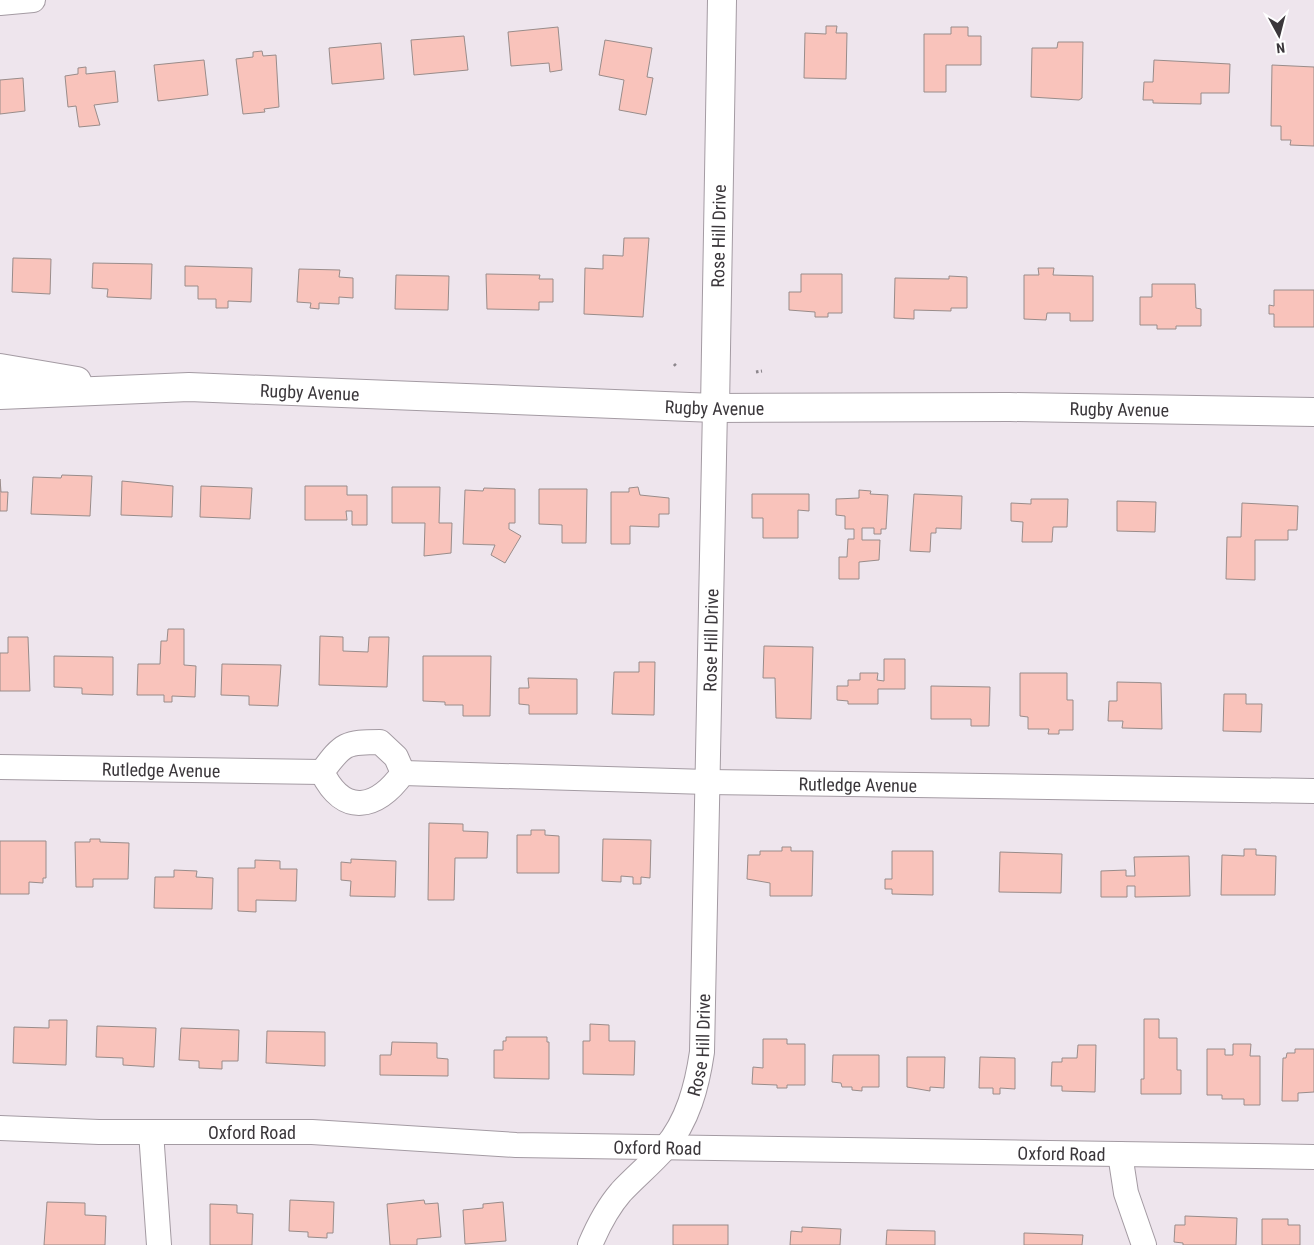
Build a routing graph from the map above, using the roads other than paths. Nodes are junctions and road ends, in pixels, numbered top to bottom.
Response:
1 (33, 0) edge
2 (722, 0) edge
3 (0, 3) edge
4 (0, 368) edge
5 (115, 389) junction
6 (0, 395) edge
7 (715, 408) junction
8 (1314, 412) edge
9 (0, 767) edge
10 (322, 772) junction
11 (403, 773) junction
12 (707, 782) junction
13 (1314, 791) edge
14 (0, 1128) edge
15 (151, 1132) junction
16 (666, 1147) junction
17 (1120, 1154) junction
18 (1314, 1157) edge
19 (159, 1245) edge
20 (590, 1245) edge
21 (1144, 1245) edge

1 - 3 street
2 - 7 street, Rose Hill Drive
4 - 5 street, Rugby Avenue
5 - 6 street, Rugby Avenue
5 - 7 street, Rugby Avenue
7 - 8 street, Rugby Avenue
7 - 12 street, Rose Hill Drive
9 - 10 street, Rutledge Avenue
10 - 11 street
10 - 11 street
11 - 12 street, Rutledge Avenue
12 - 13 street, Rutledge Avenue
12 - 16 street, Rose Hill Drive
14 - 15 street, Oxford Road
15 - 16 street, Oxford Road
15 - 19 street
16 - 17 street, Oxford Road
16 - 20 street, Rose Hill Drive
17 - 18 street, Oxford Road
17 - 21 street

